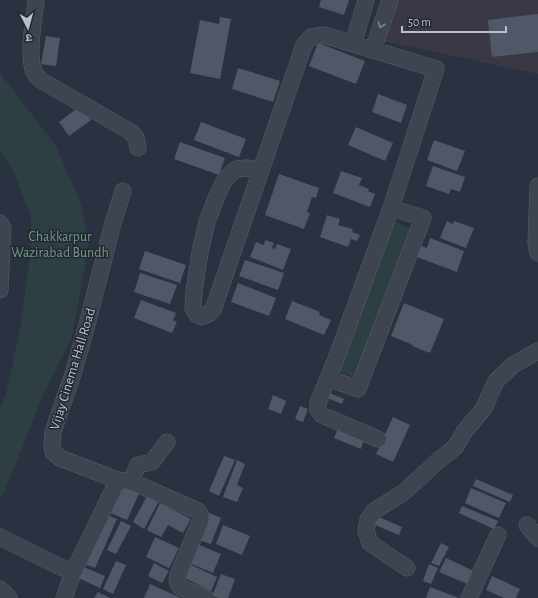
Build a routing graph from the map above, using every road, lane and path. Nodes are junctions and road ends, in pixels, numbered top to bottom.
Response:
1 (36, 0) edge
2 (366, 0) edge
3 (390, 0) edge
4 (353, 44) junction
5 (373, 50) junction
6 (138, 148) dead end
7 (261, 171) junction
8 (538, 186) edge
9 (124, 190) dead end
10 (391, 208) junction
11 (0, 223) edge
12 (538, 253) edge
13 (0, 290) edge
14 (538, 351) edge
15 (328, 378) junction
16 (378, 439) dead end
17 (167, 442) dead end
18 (125, 481) junction
19 (527, 525) dead end
20 (498, 535) dead end
21 (0, 537) edge
22 (538, 538) edge
23 (407, 568) dead end
24 (73, 573) junction
25 (0, 589) edge
26 (9, 598) edge
27 (64, 598) edge
28 (204, 598) edge
29 (469, 598) edge

1 - 6 street
2 - 4 street
3 -> 5 street
4 - 5 street
4 - 7 street
5 - 10 street
7 - 7 street
8 - 12 street
9 - 18 street, Vijay Cinema Hall Road
10 - 15 street
10 - 15 street
11 - 13 street
14 - 23 street
15 - 16 street
17 - 18 street
18 - 24 street
18 - 28 street, Vijay Cinema Hall Road
19 - 22 street
20 - 29 street
21 - 24 street
24 - 27 street
25 - 26 street

